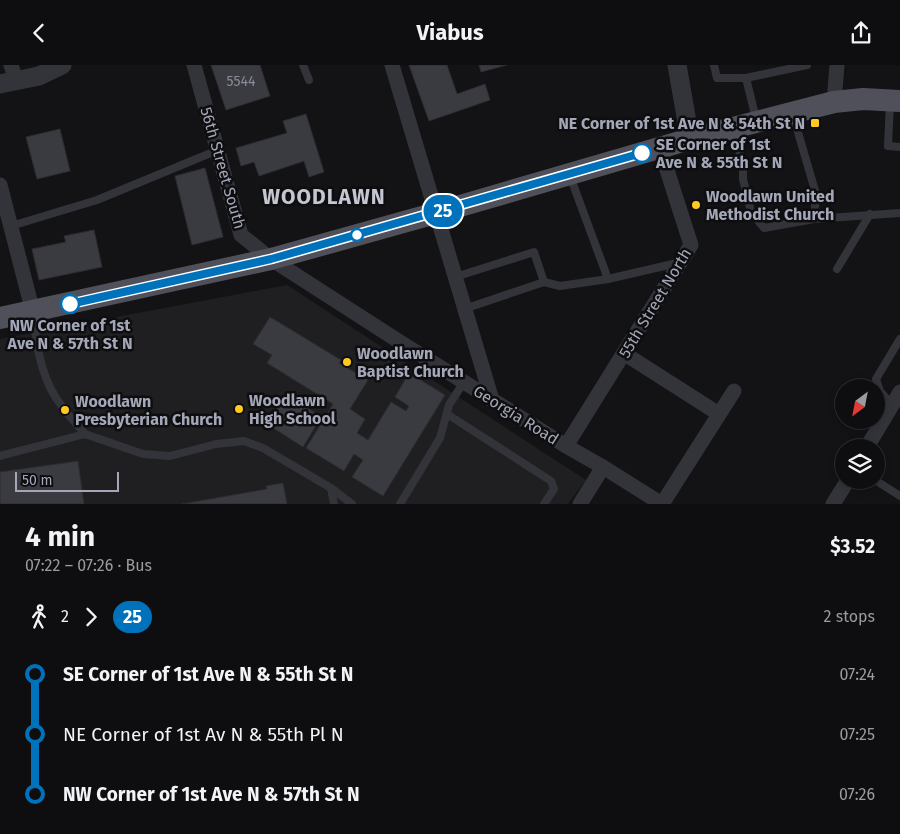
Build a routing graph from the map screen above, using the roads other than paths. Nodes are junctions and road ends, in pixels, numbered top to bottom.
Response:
1 (62, 65) edge
2 (194, 65) edge
3 (303, 65) edge
4 (392, 65) edge
5 (677, 65) edge
6 (714, 65) edge
7 (807, 65) edge
8 (837, 65) edge
9 (9, 76) edge
10 (746, 77) junction
11 (309, 80) dead end
12 (895, 100) edge
13 (834, 102) junction
14 (792, 113) junction
15 (756, 122) junction
16 (733, 128) junction
17 (690, 139) junction
18 (900, 147) edge
19 (660, 148) junction
20 (218, 150) junction
21 (570, 174) junction
22 (0, 185) edge
23 (436, 213) junction
24 (900, 213) edge
25 (870, 214) junction
26 (814, 219) junction
27 (11, 226) junction
28 (271, 259) junction
29 (678, 266) junction
30 (837, 269) dead end
31 (455, 277) junction
32 (608, 279) junction
33 (544, 282) junction
34 (464, 309) junction
35 (33, 312) junction
36 (0, 319) edge
37 (900, 339) edge
38 (625, 354) junction
39 (464, 382) junction
40 (734, 391) dead end
41 (896, 398) edge
42 (492, 400) junction
43 (447, 414) junction
44 (719, 414) junction
45 (85, 434) junction
46 (872, 439) edge
47 (566, 447) junction
48 (0, 456) edge
49 (603, 467) junction
50 (885, 486) edge
51 (330, 488) junction
52 (842, 489) edge
53 (900, 496) edge
54 (334, 504) edge
55 (352, 504) edge
56 (400, 504) edge
57 (544, 504) edge
58 (580, 504) edge
59 (662, 504) edge
60 (833, 504) edge

1 - 9 street
2 - 20 street, 56th Street South
3 - 11 lane
4 - 23 street
5 - 17 street
6 - 10 lane
7 - 10 lane
8 - 13 street
10 - 15 lane
12 - 13 main road
12 - 18 lane
13 - 14 main road
14 - 15 main road
14 - 26 lane
15 - 16 main road
16 - 17 main road
16 - 26 lane
17 - 19 main road
19 - 21 main road
19 - 29 street, 55th Street North
20 - 27 lane
20 - 28 street, 56th Street South
21 - 23 main road
21 - 32 lane
22 - 27 street
23 - 28 main road
23 - 31 street
24 - 25 lane
25 - 26 lane
25 - 30 lane
27 - 35 street
28 - 35 main road
28 - 39 street, Georgia Road
29 - 32 lane
29 - 38 street, 55th Street North
31 - 33 lane
31 - 34 street
32 - 33 lane
33 - 34 lane
34 - 42 street
35 - 36 main road
35 - 45 lane
37 - 41 lane
38 - 44 street
38 - 47 street, 55th Street North
39 - 42 street, Georgia Road
39 - 43 lane
40 - 44 street
41 - 46 street
42 - 47 street, Georgia Road
43 - 56 lane
43 - 57 lane
44 - 59 street
45 - 48 lane
45 - 51 lane
47 - 49 street, Georgia Road
49 - 58 street
49 - 59 street, Georgia Road
50 - 53 lane
51 - 54 lane
51 - 55 lane
52 - 60 street

